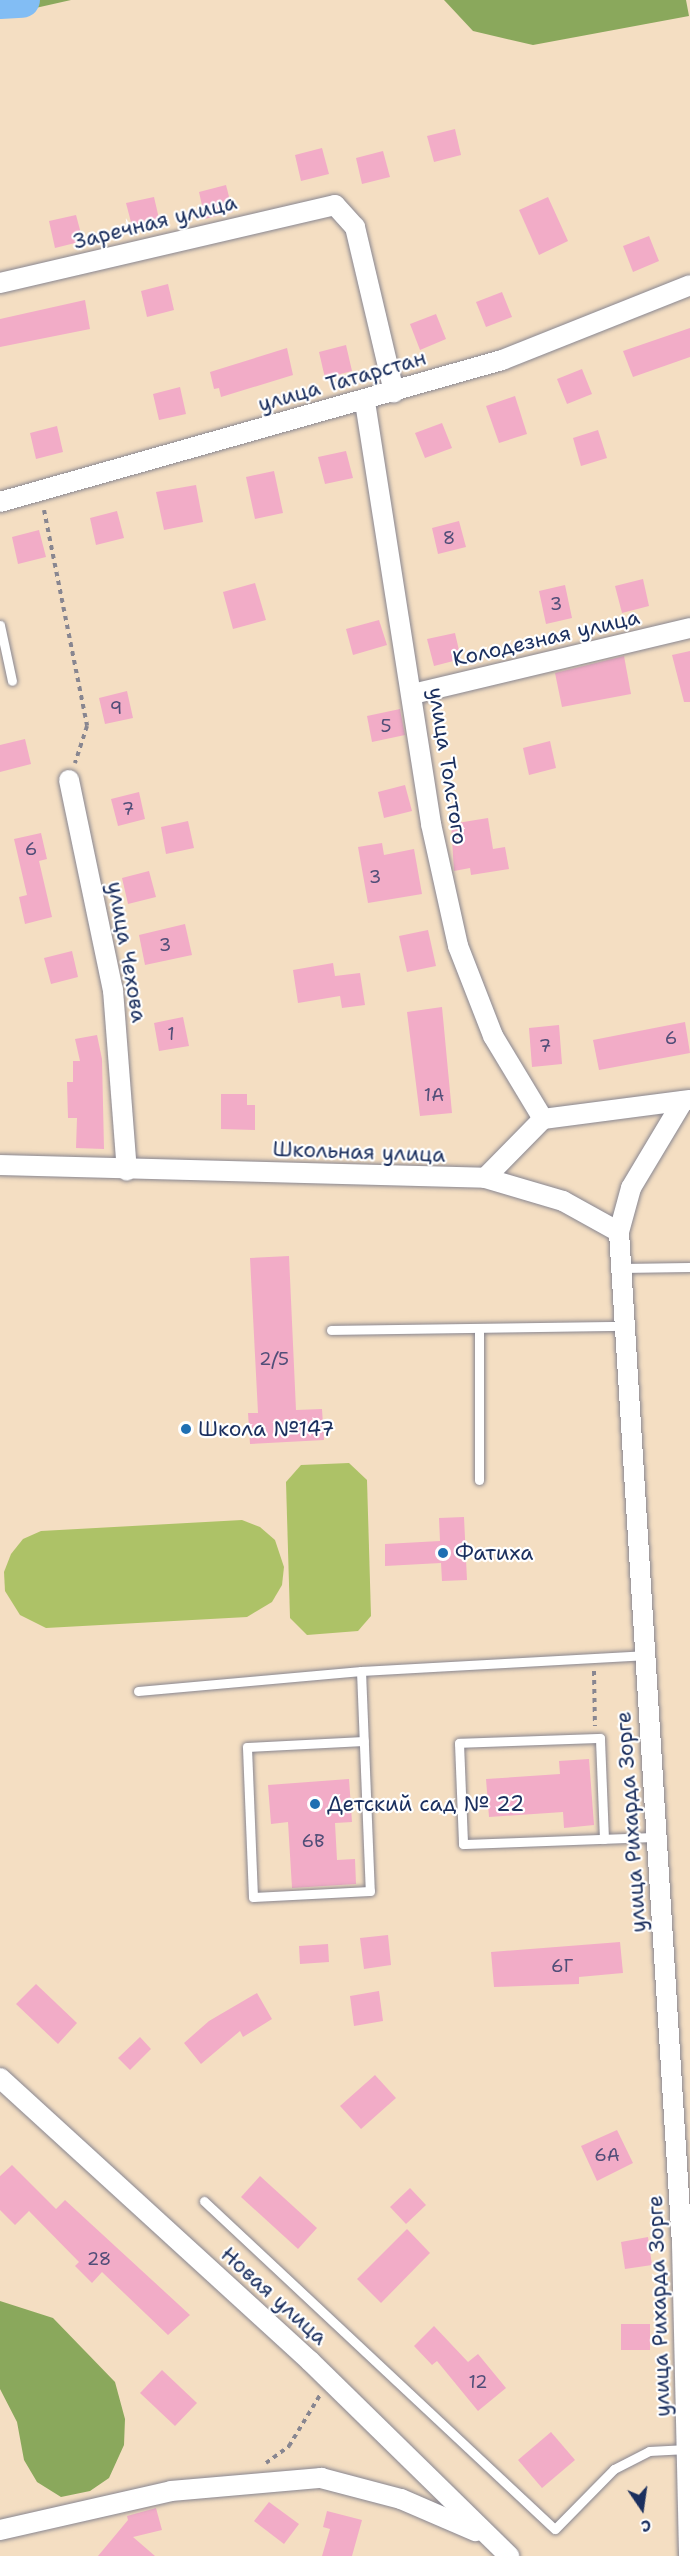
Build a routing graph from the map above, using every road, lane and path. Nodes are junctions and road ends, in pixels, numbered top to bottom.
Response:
1 (0, 284) edge
2 (690, 285) edge
3 (394, 392) junction
4 (365, 402) junction
5 (40, 491) junction
6 (0, 502) edge
7 (0, 625) edge
8 (690, 628) edge
9 (12, 681) dead end
10 (412, 694) junction
11 (69, 780) joint
12 (686, 1101) edge
13 (543, 1119) junction
14 (0, 1165) edge
15 (127, 1170) junction
16 (485, 1178) junction
17 (618, 1232) junction
18 (621, 1268) junction
19 (690, 1268) edge
20 (624, 1326) junction
21 (479, 1328) junction
22 (331, 1330) dead end
23 (479, 1480) dead end
24 (606, 1655) junction
25 (644, 1655) junction
26 (361, 1671) junction
27 (138, 1691) dead end
28 (595, 1739) junction
29 (364, 1741) junction
30 (656, 1837) junction
31 (604, 1839) junction
32 (0, 2078) edge
33 (204, 2201) dead end
34 (686, 2244) edge
35 (327, 2378) junction
36 (688, 2449) junction
37 (255, 2481) junction
38 (0, 2530) edge
39 (486, 2536) junction
40 (509, 2556) edge
41 (689, 2556) edge

1 - 3 street, Заречная улица
2 - 3 street, улица Татарстан
3 - 4 street, улица Татарстан
4 - 5 street, улица Татарстан
4 - 10 street, улица Толстого
5 - 6 street, улица Татарстан
5 - 11 path
7 - 9 lane
8 - 10 street, Колодезная улица
10 - 13 street, улица Толстого
11 - 15 street, улица Чехова
12 - 13 street
12 - 17 street, улица Рихарда Зорге
13 - 16 street
14 - 15 street, Школьная улица
15 - 16 street, Школьная улица
16 - 17 street, Школьная улица
17 - 18 street, улица Рихарда Зорге
18 - 19 lane
18 - 20 street, улица Рихарда Зорге
20 - 21 lane
20 - 25 street, улица Рихарда Зорге
21 - 22 lane
21 - 23 lane
24 - 25 lane
24 - 26 lane
24 - 28 path
25 - 30 street, улица Рихарда Зорге
26 - 27 lane
26 - 29 lane
28 - 31 lane
28 - 31 lane
29 - 29 lane
30 - 31 lane
30 - 34 street, улица Рихарда Зорге
32 - 35 street, Новая улица
33 - 36 lane
34 - 36 street, улица Рихарда Зорге
35 - 37 path
35 - 39 street, Новая улица
36 - 41 street, улица Рихарда Зорге
37 - 38 street
37 - 39 street
39 - 40 street, Новая улица

